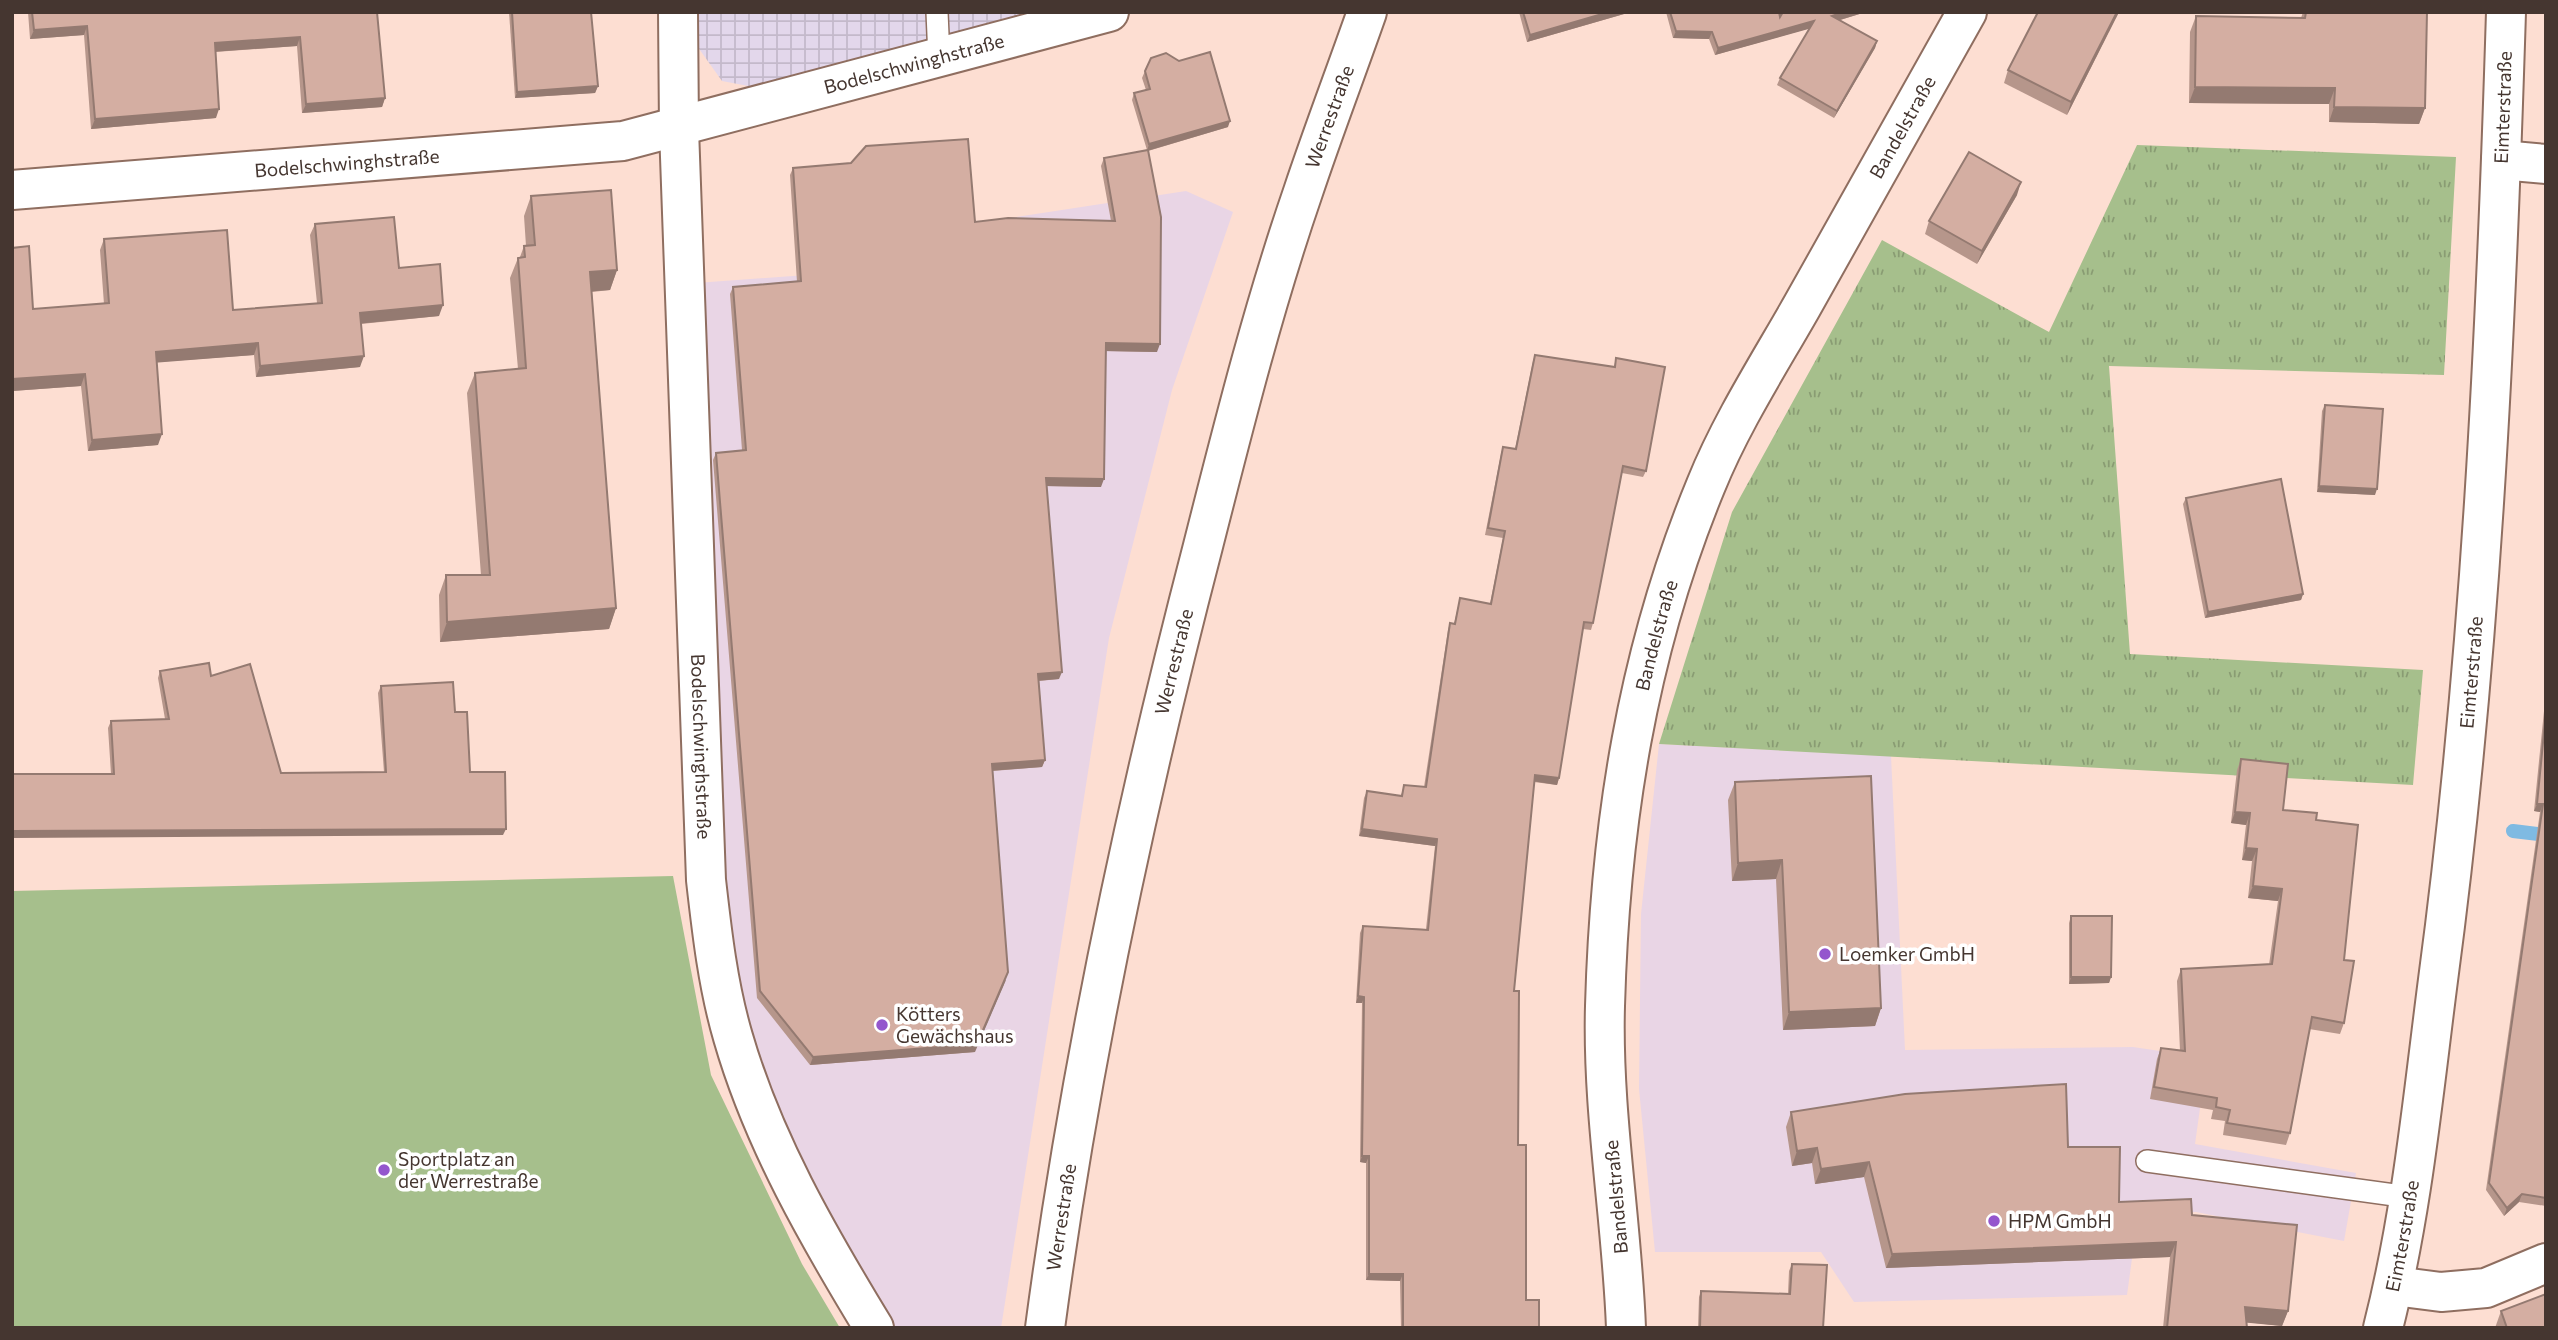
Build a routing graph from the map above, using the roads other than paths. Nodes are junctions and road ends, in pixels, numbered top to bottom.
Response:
1 (678, 12) edge
2 (937, 12) edge
3 (1109, 12) edge
4 (1367, 12) edge
5 (1967, 12) edge
6 (2505, 12) edge
7 (939, 58) junction
8 (679, 129) junction
9 (2501, 160) junction
10 (2546, 164) edge
11 (12, 190) edge
12 (2147, 1161) dead end
13 (2409, 1197) junction
14 (2546, 1263) edge
15 (2394, 1286) junction
16 (874, 1328) edge
17 (1045, 1328) edge
18 (1626, 1328) edge
19 (2383, 1328) edge

1 - 8 street, Bodelschwinghstraße
2 - 7 lane
3 - 7 street, Bodelschwinghstraße
4 - 17 street, Werrestraße
5 - 18 street, Bandelstraße
6 - 9 street, Eimterstraße
7 - 8 street, Bodelschwinghstraße
8 - 11 street, Bodelschwinghstraße
8 - 16 street, Bodelschwinghstraße
9 - 10 street
9 - 13 street, Eimterstraße
12 - 13 lane
13 - 15 street, Eimterstraße
14 - 15 street
15 - 19 street, Eimterstraße

